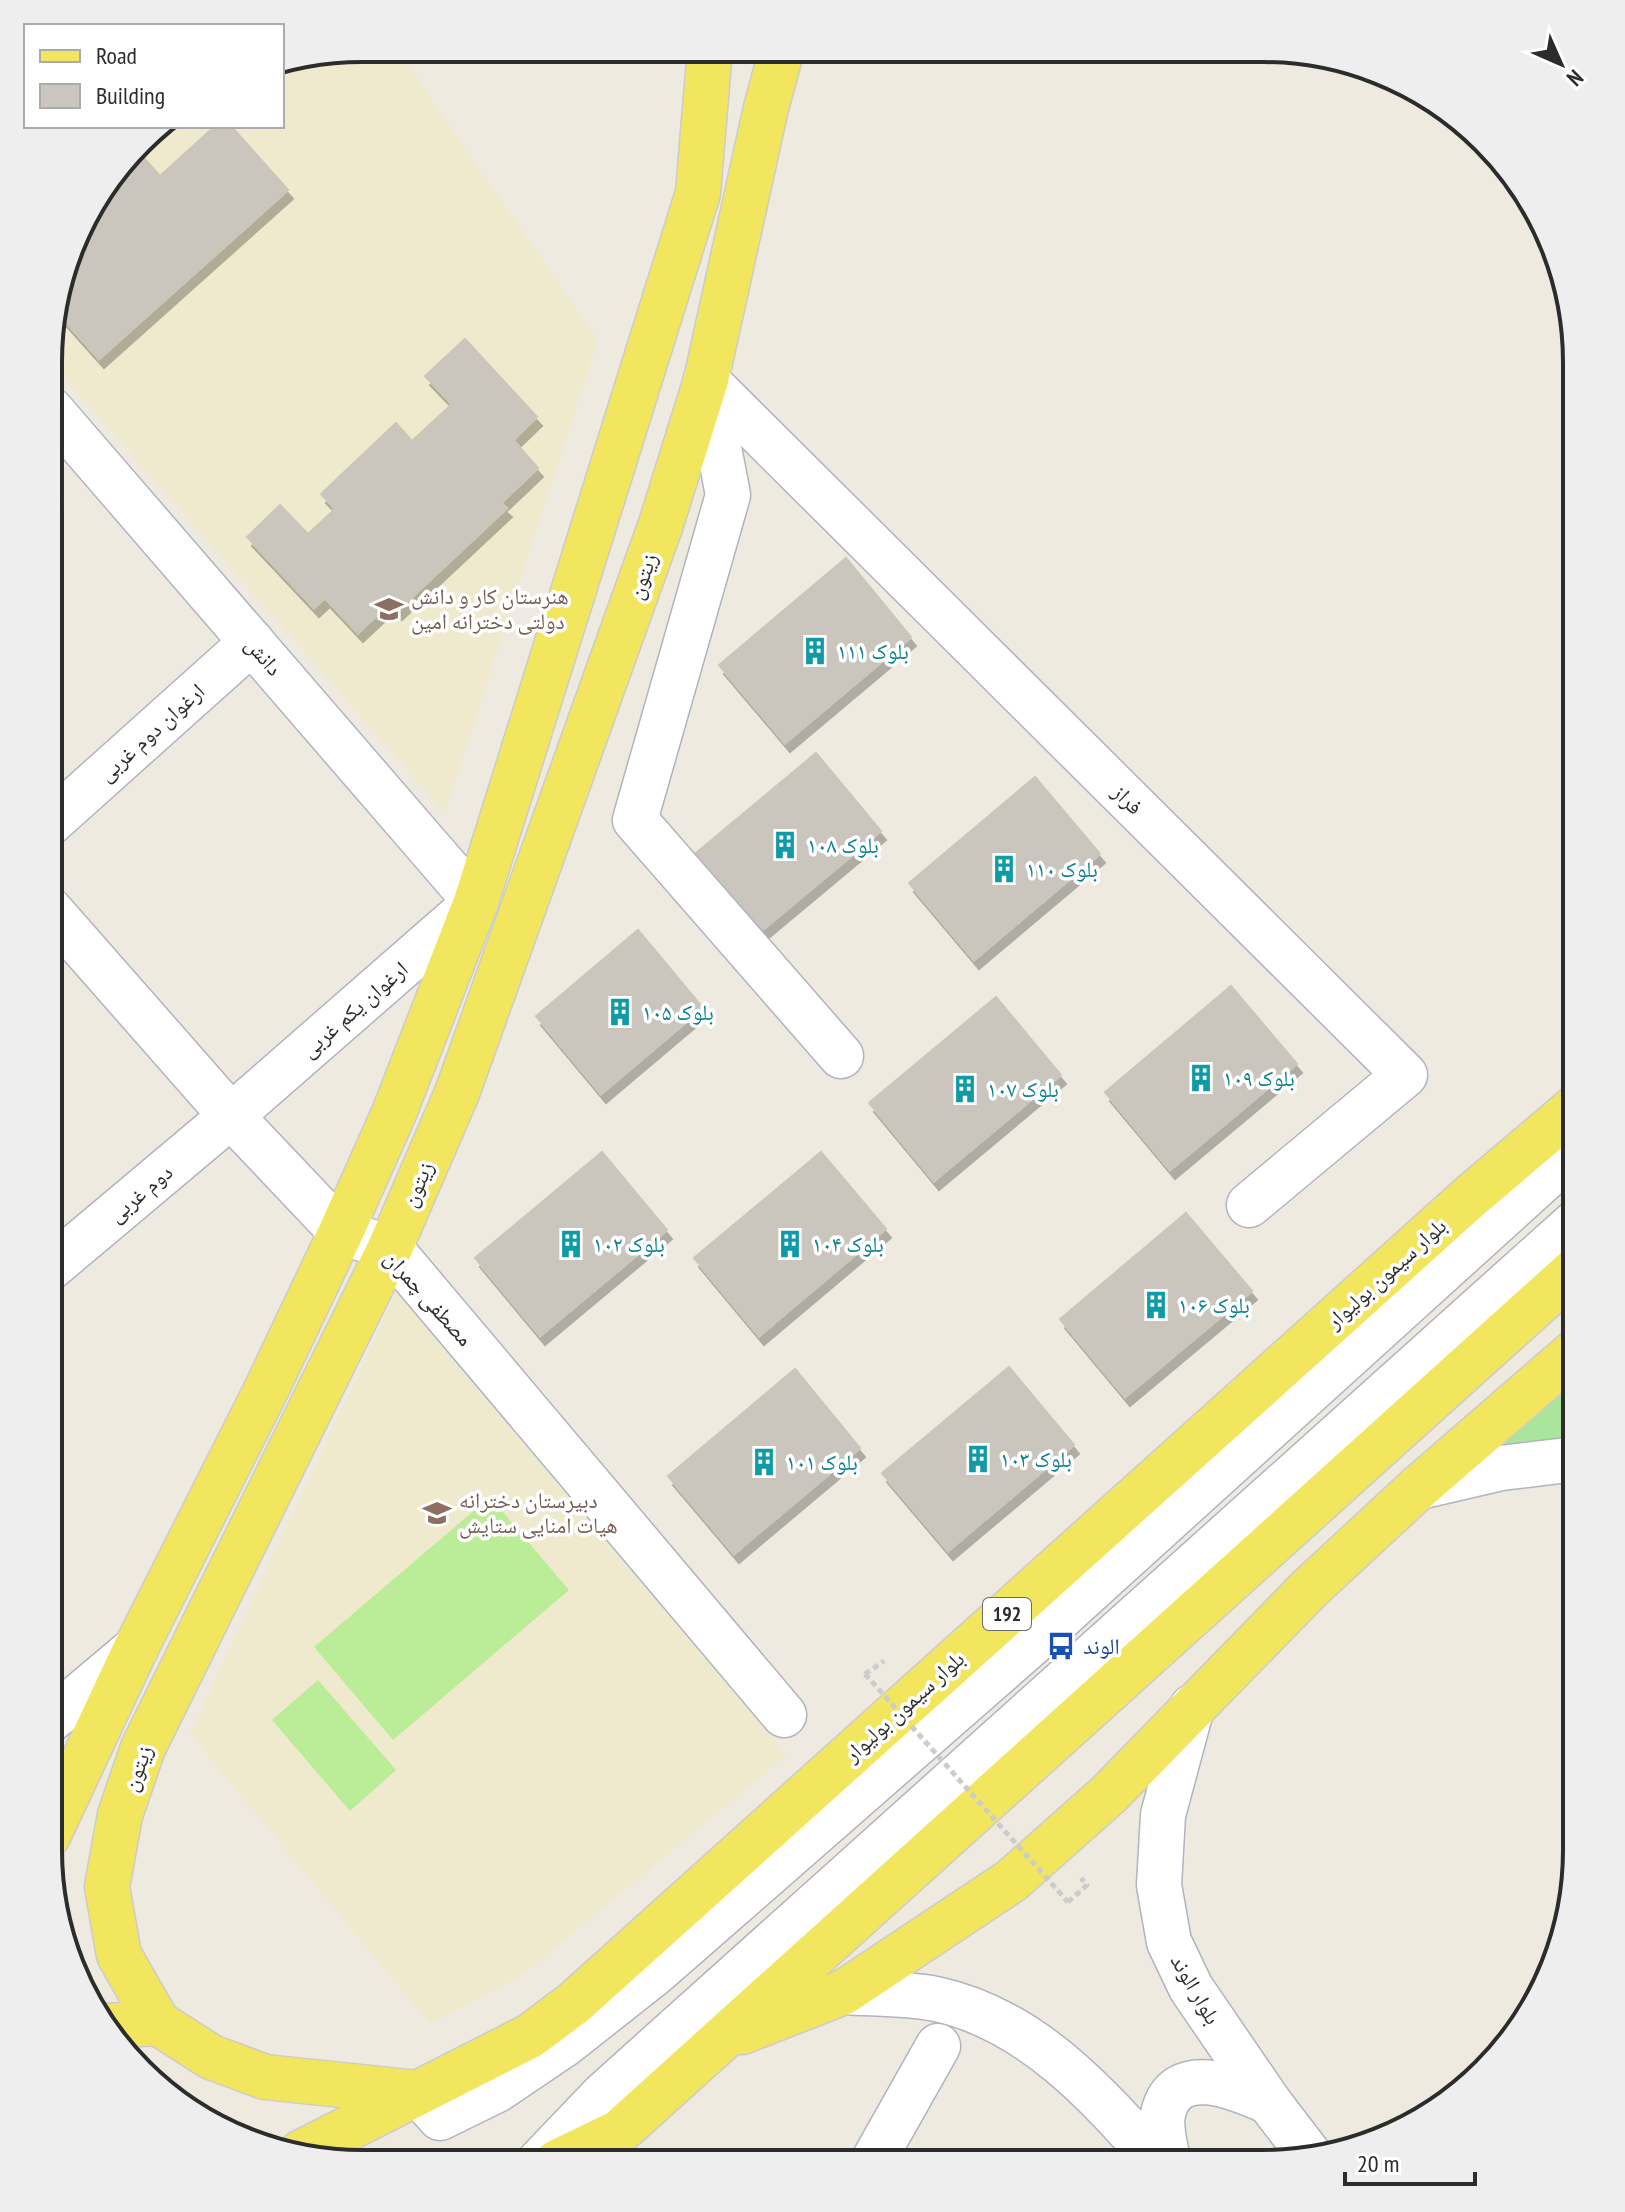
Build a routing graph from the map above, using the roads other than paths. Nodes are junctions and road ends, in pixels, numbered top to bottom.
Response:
1 (709, 62) edge
2 (778, 62) edge
3 (706, 380) junction
4 (62, 423) edge
5 (252, 642) junction
6 (62, 812) edge
7 (476, 902) junction
8 (62, 924) edge
9 (841, 1056) dead end
10 (231, 1116) junction
11 (1563, 1118) edge
12 (1563, 1162) edge
13 (1249, 1205) dead end
14 (341, 1232) junction
15 (1563, 1234) edge
16 (390, 1248) junction
17 (62, 1258) edge
18 (1563, 1281) edge
19 (1563, 1362) edge
20 (1563, 1461) edge
21 (1419, 1487) junction
22 (136, 1648) junction
23 (1192, 1707) junction
24 (62, 1710) edge
25 (784, 1715) dead end
26 (62, 1806) edge
27 (844, 1992) junction
28 (158, 2023) junction
29 (119, 2025) edge
30 (718, 2042) junction
31 (938, 2046) dead end
32 (418, 2093) junction
33 (1269, 2102) junction
34 (314, 2146) edge
35 (1303, 2147) edge
36 (357, 2150) edge
37 (550, 2150) edge
38 (582, 2150) edge
39 (879, 2150) edge
40 (1147, 2150) edge
41 (1167, 2150) edge

1 - 7 main road
2 - 3 main road, زیتون
3 - 9 street
3 - 13 street, فراز
3 - 16 main road, زیتون
4 - 5 street, دانش
5 - 6 street, ارغوان دوم غربی
5 - 7 street, دانش
7 - 10 street, ارغوان یکم غربی
7 - 14 main road
8 - 10 street, مصطفی چمران
10 - 14 street, مصطفی چمران
10 - 17 street, دوم غربی
11 - 32 main road, بلوار سیمون بولیوار / 192
12 - 32 street
14 - 16 street, مصطفی چمران
14 - 22 main road
15 - 37 street
16 - 25 street, مصطفی چمران
16 - 28 main road, زیتون
18 - 30 main road
19 - 21 main road
20 - 21 street
21 - 23 main road
22 - 24 street
22 - 26 main road
23 - 27 main road
23 - 33 street, بلوار الوند
27 - 30 main road
27 - 40 street
28 - 29 main road
28 - 32 main road, زیتون
30 - 38 main road
31 - 39 street
32 - 34 main road, بلوار سیمون بولیوار / 192
32 - 36 main road
33 - 35 street, بلوار الوند
33 - 41 street

